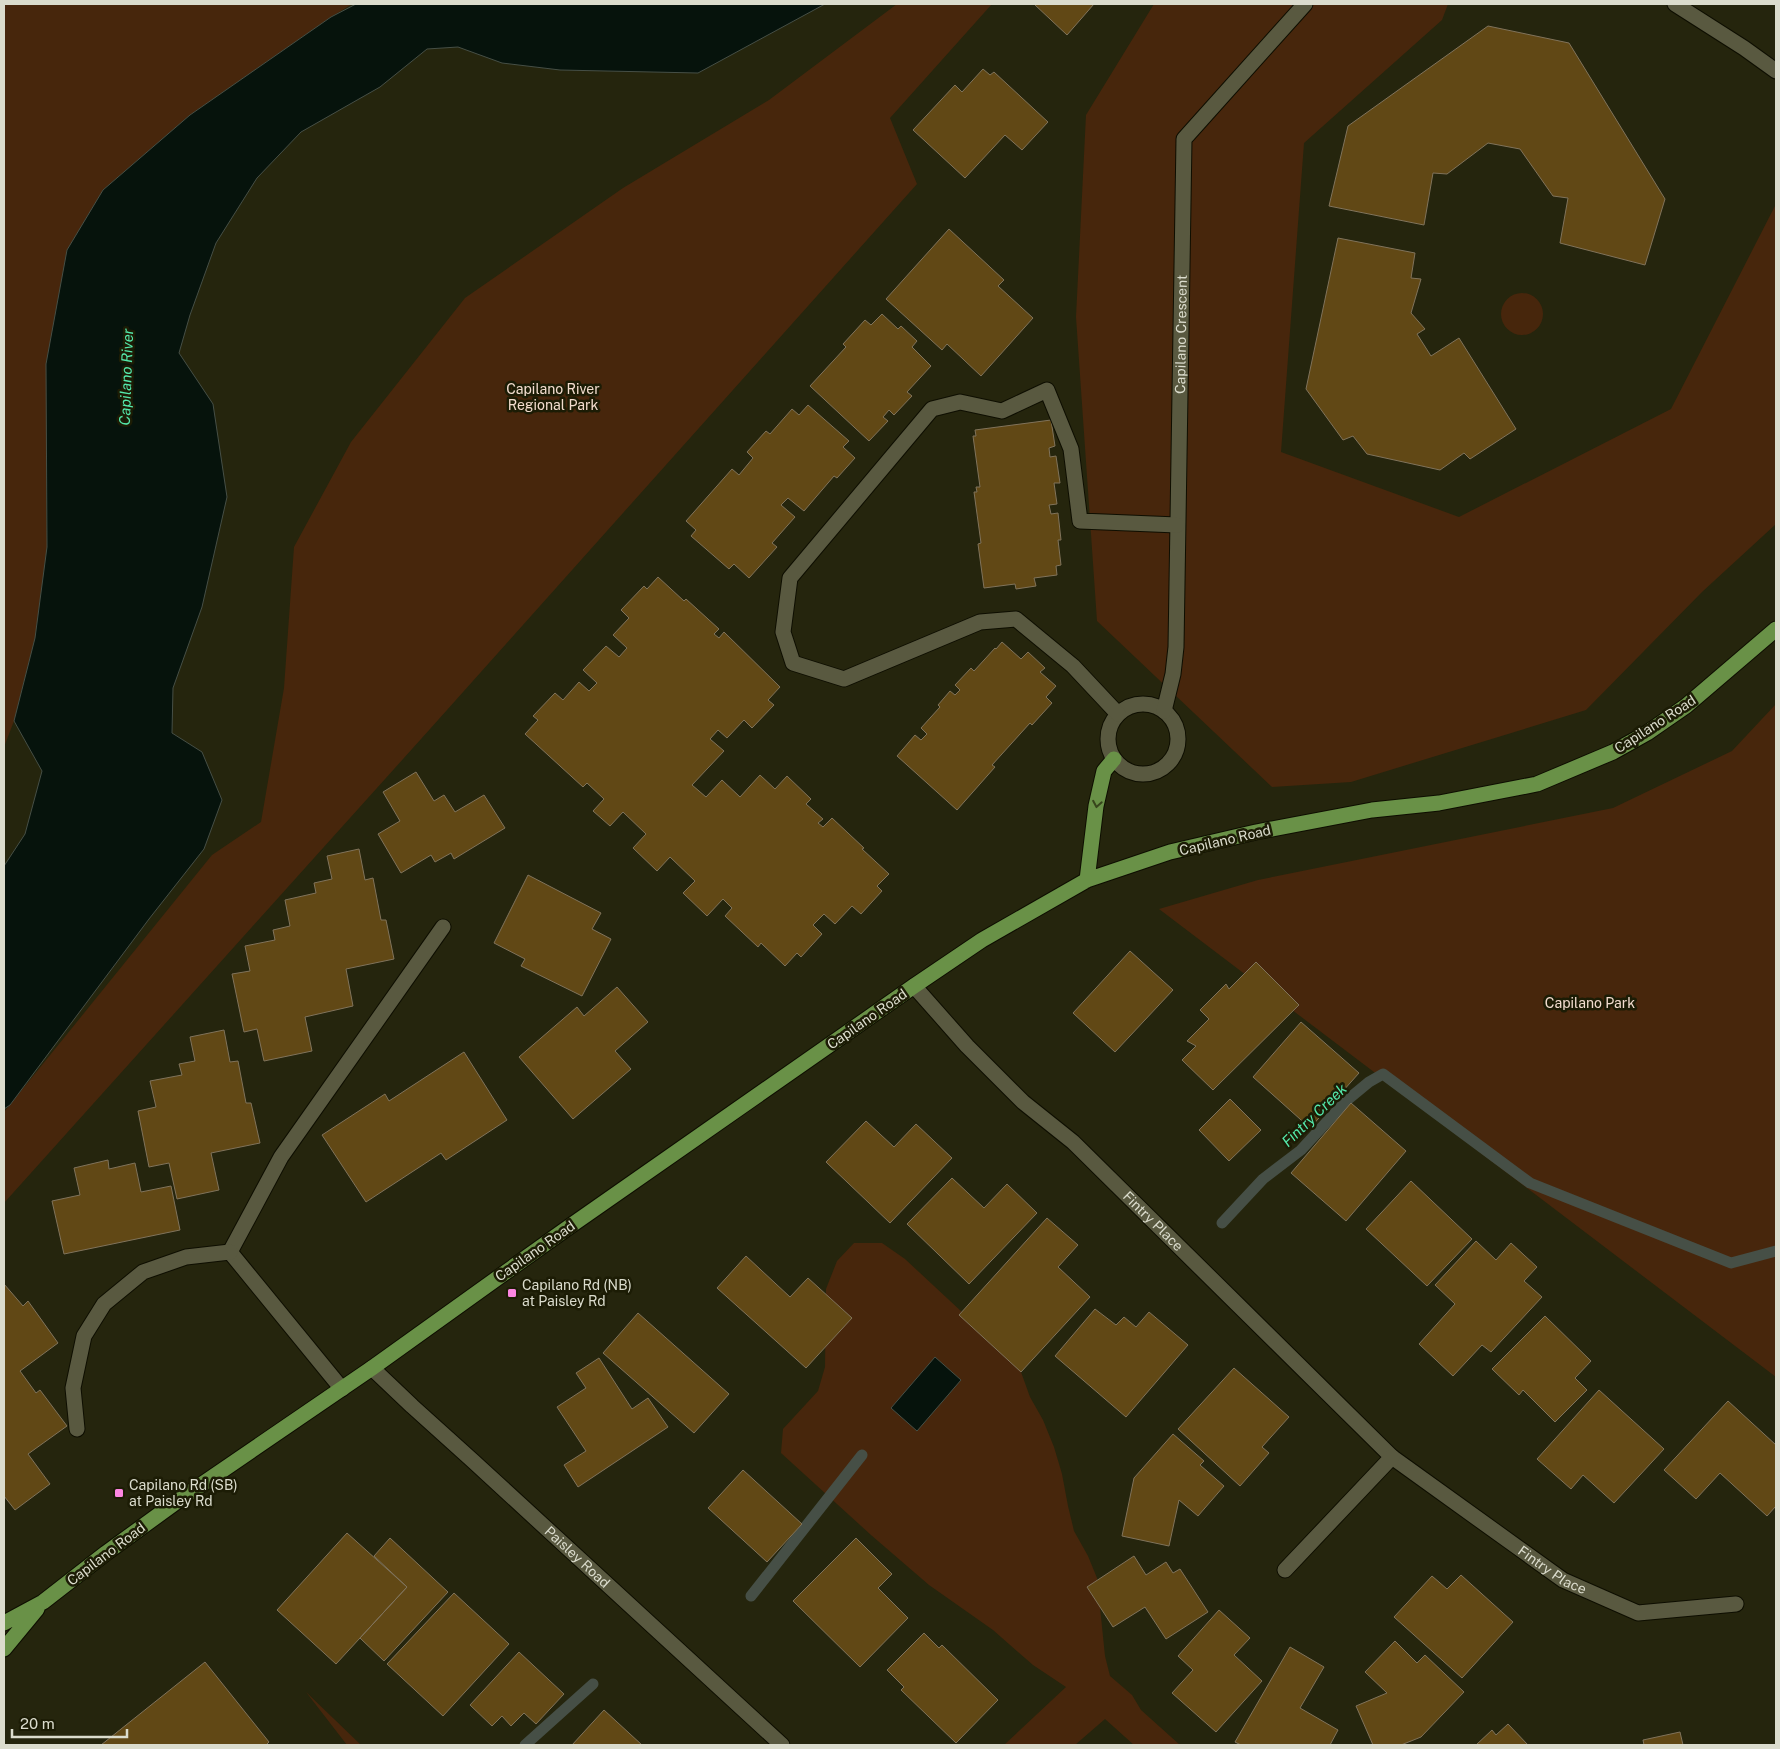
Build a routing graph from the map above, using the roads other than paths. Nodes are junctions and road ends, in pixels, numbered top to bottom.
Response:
1 (1305, 4) edge
2 (1675, 4) edge
3 (1776, 71) edge
4 (1177, 525) junction
5 (1776, 629) edge
6 (1164, 710) junction
7 (1118, 714) junction
8 (1114, 759) junction
9 (1087, 880) junction
10 (443, 927) dead end
11 (914, 986) junction
12 (230, 1252) junction
13 (372, 1368) junction
14 (342, 1388) junction
15 (77, 1430) dead end
16 (1392, 1457) junction
17 (1285, 1570) dead end
18 (43, 1602) junction
19 (1736, 1604) dead end
20 (4, 1623) edge
21 (4, 1649) edge
22 (782, 1745) edge

1 - 4 street, Capilano Crescent
2 - 3 street
4 - 6 street, Capilano Crescent
4 - 7 street
5 - 9 main road, Capilano Road
6 - 7 street
6 - 8 street
7 - 8 street
8 -> 9 main road
9 - 11 main road, Capilano Road
10 - 12 street
11 - 13 main road, Capilano Road
11 - 16 street, Fintry Place
12 - 14 street
12 - 15 street
13 - 14 main road, Capilano Road
13 - 22 street, Paisley Road
14 - 18 main road, Capilano Road
16 - 17 street
16 - 19 street, Fintry Place
18 - 20 main road, Capilano Road
18 - 21 main road, Capilano Road

